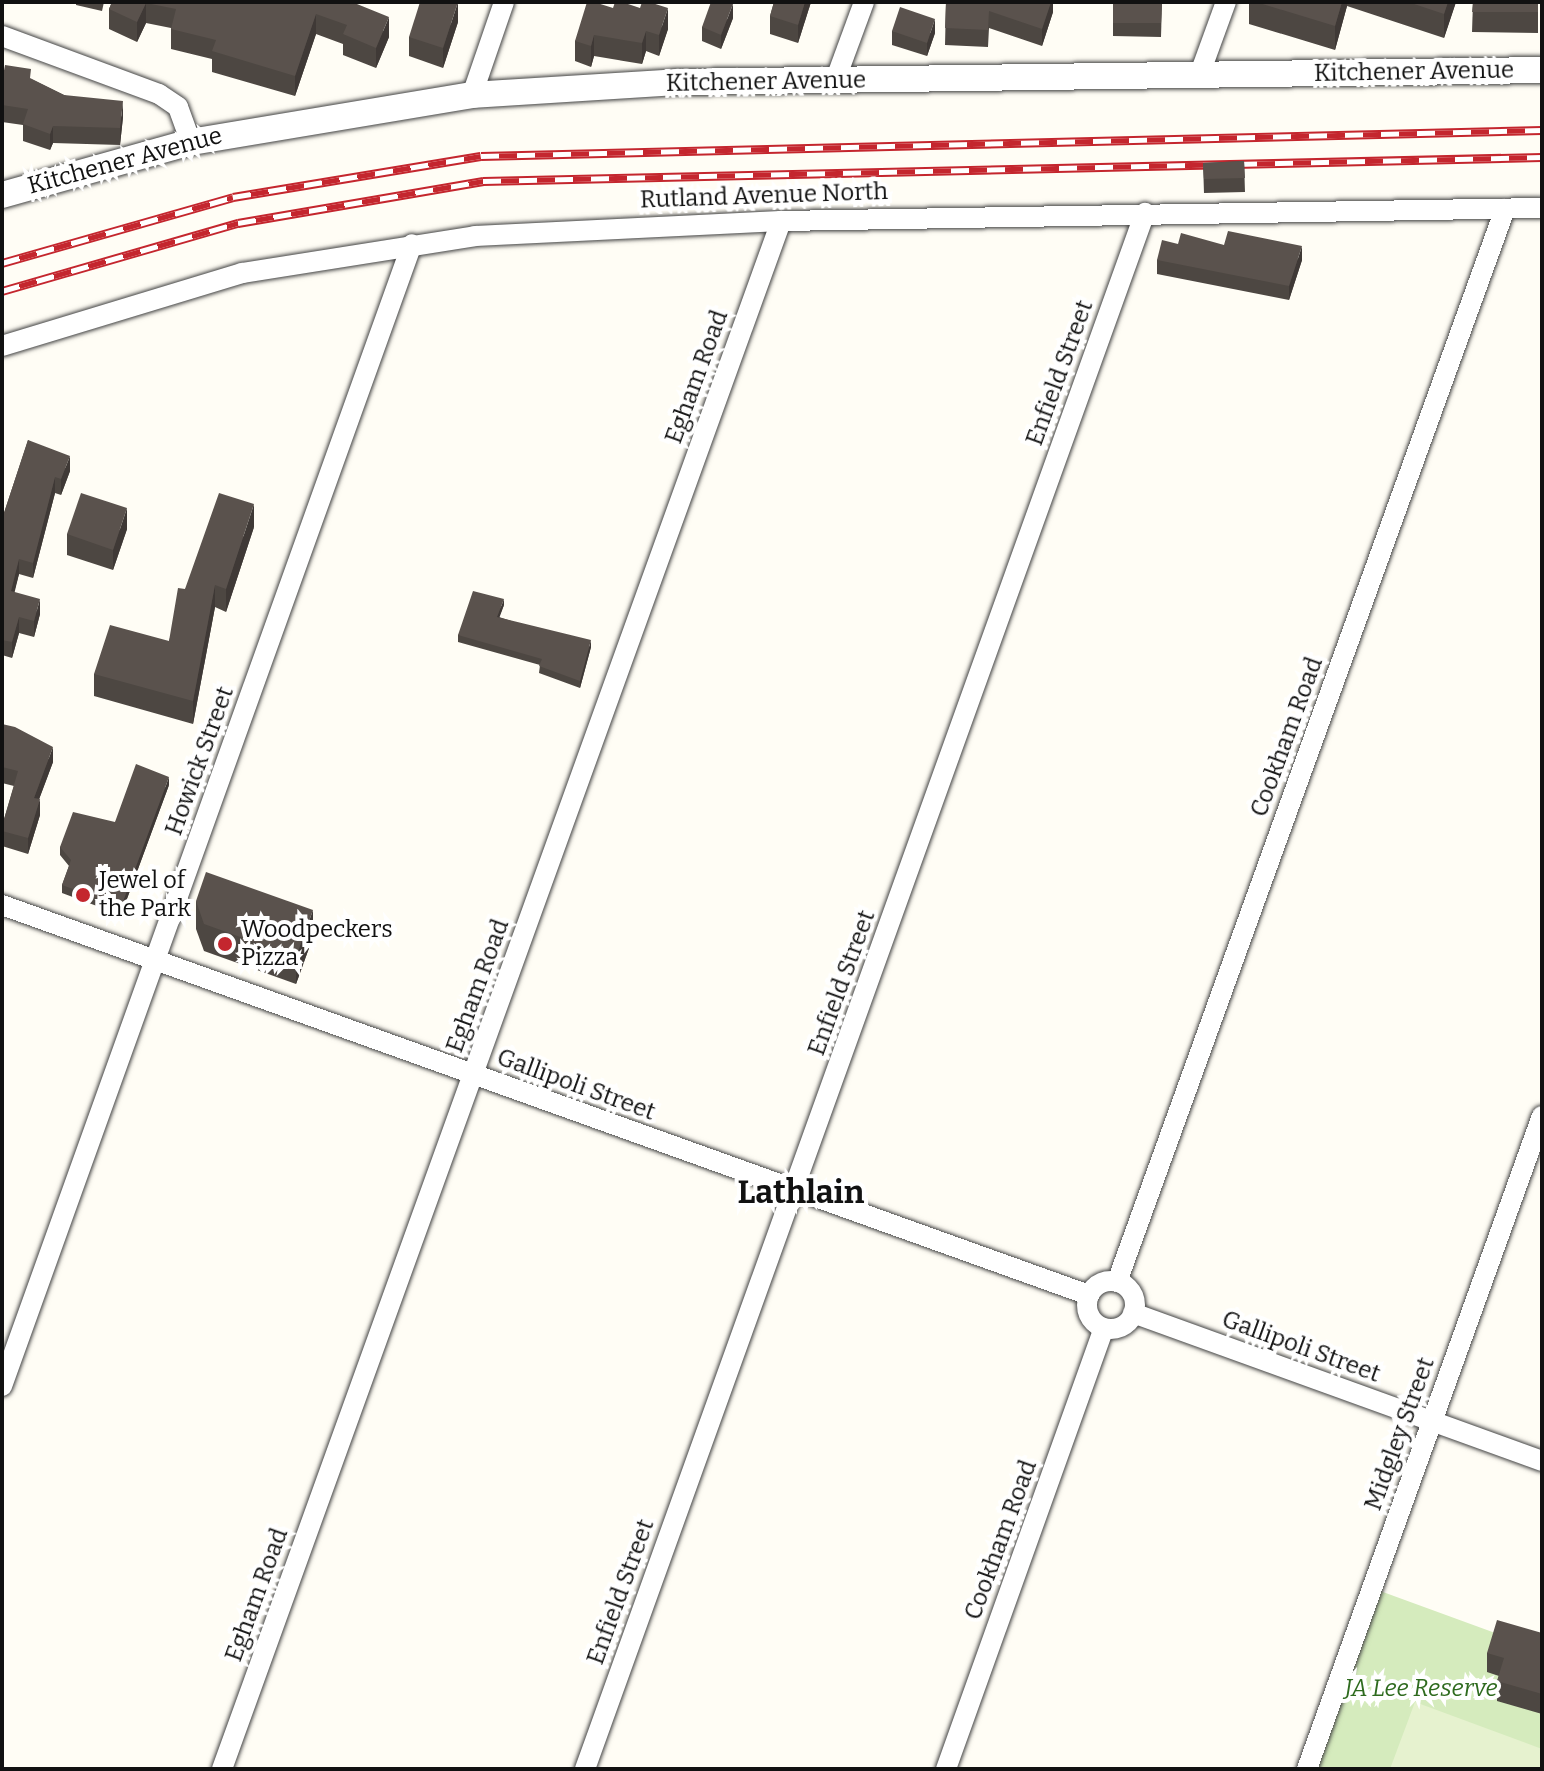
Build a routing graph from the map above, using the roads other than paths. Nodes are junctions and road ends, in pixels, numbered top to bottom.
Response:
1 (504, 2) edge
2 (864, 2) edge
3 (1226, 2) edge
4 (2, 36) edge
5 (1542, 70) edge
6 (1199, 76) junction
7 (835, 81) junction
8 (472, 95) junction
9 (191, 142) junction
10 (2, 195) edge
11 (1542, 208) edge
12 (1505, 209) junction
13 (1145, 213) junction
14 (781, 221) junction
15 (412, 244) junction
16 (2, 346) edge
17 (2, 905) edge
18 (156, 961) junction
19 (473, 1075) junction
20 (1542, 1116) edge
21 (793, 1191) junction
22 (1117, 1282) junction
23 (1089, 1295) junction
24 (1133, 1313) junction
25 (1104, 1328) junction
26 (2, 1386) edge
27 (1431, 1422) junction
28 (1542, 1461) edge
29 (222, 1769) edge
30 (585, 1769) edge
31 (946, 1769) edge
32 (1307, 1769) edge

1 - 8 street
2 - 7 street
3 - 6 street
4 - 9 street
5 - 6 street, Kitchener Avenue
6 - 7 street, Kitchener Avenue
7 - 8 street, Kitchener Avenue
8 - 9 street, Kitchener Avenue
9 - 10 street, Kitchener Avenue
11 - 12 street, Rutland Avenue North
12 - 13 street, Rutland Avenue North
12 - 22 street, Cookham Road
13 - 14 street, Rutland Avenue North
13 - 21 street, Enfield Street
14 - 15 street, Rutland Avenue North
14 - 19 street, Egham Road
15 - 16 street, Rutland Avenue North
15 - 18 street, Howick Street
17 - 18 street, Gallipoli Street
18 - 19 street, Gallipoli Street
18 - 26 street, Howick Street
19 - 21 street, Gallipoli Street
19 - 29 street, Egham Road
20 - 27 street, Midgley Street
21 - 23 street, Gallipoli Street
21 - 30 street, Enfield Street
22 - 23 street
22 - 24 street
23 - 25 street
24 - 25 street
24 - 27 street, Gallipoli Street
25 - 31 street, Cookham Road
27 - 28 street, Gallipoli Street
27 - 32 street, Midgley Street

